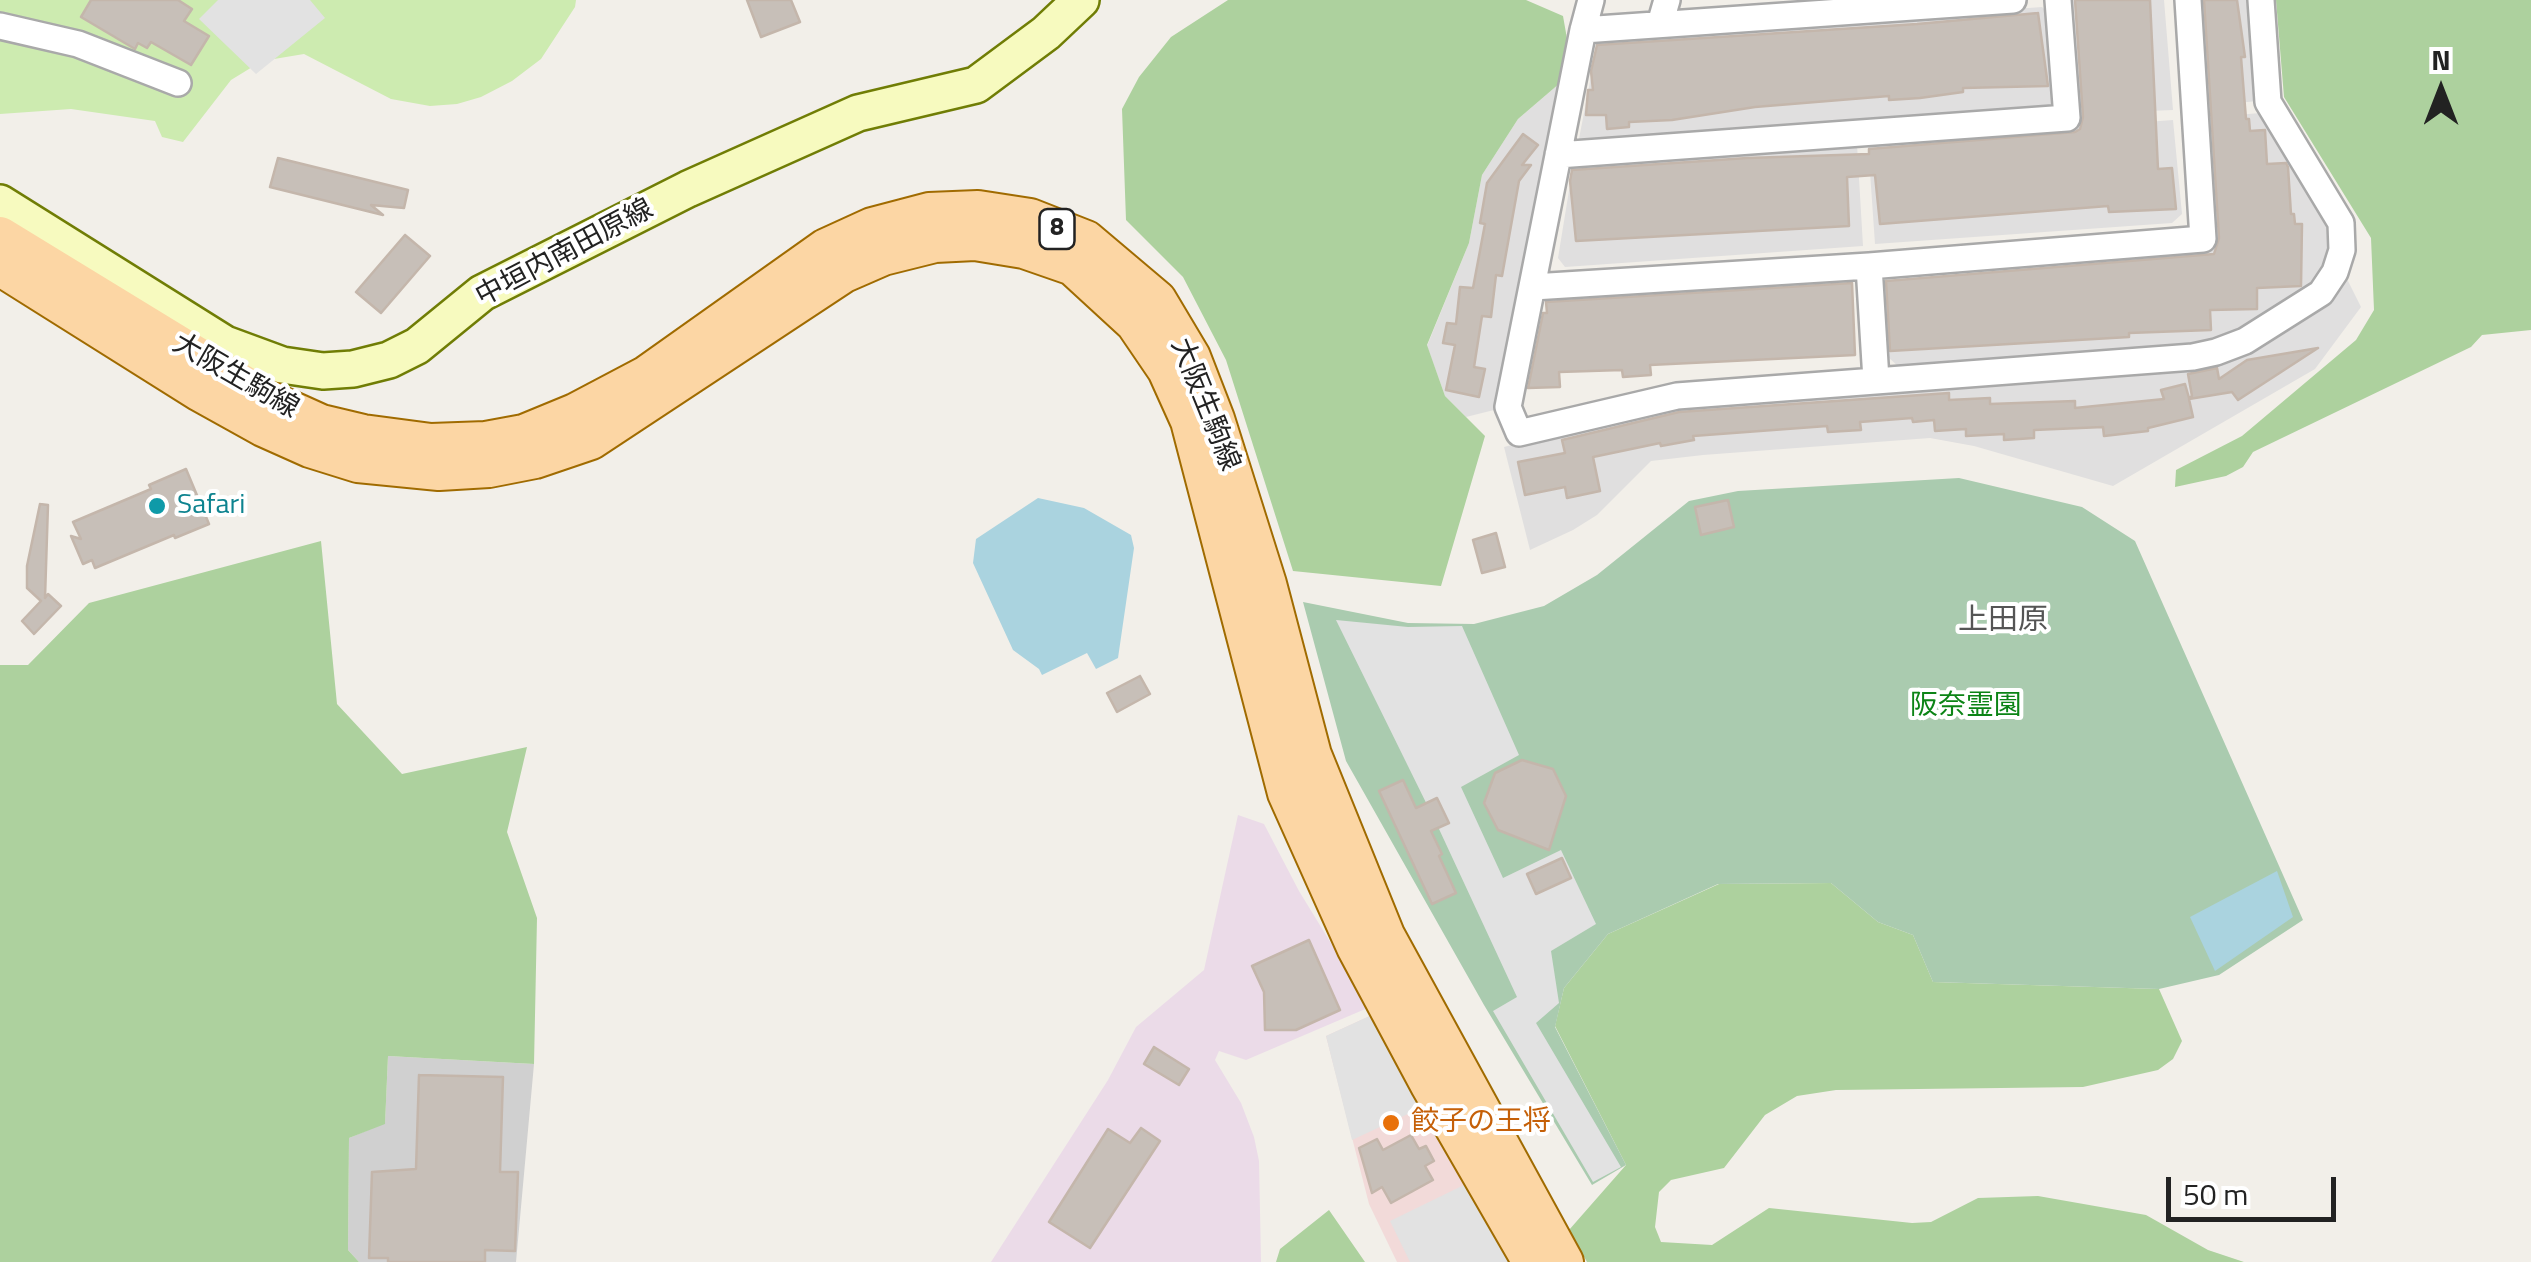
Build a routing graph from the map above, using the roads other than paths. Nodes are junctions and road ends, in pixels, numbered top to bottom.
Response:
1 (1081, 0) edge
2 (1592, 0) edge
3 (2012, 0) edge
4 (2058, 0) edge
5 (2188, 0) edge
6 (2260, 0) edge
7 (1664, 12) edge
8 (0, 26) edge
9 (1583, 30) junction
10 (178, 83) dead end
11 (1558, 155) junction
12 (0, 204) edge
13 (0, 236) edge
14 (0, 266) edge
15 (1869, 266) junction
16 (1533, 287) junction
17 (1876, 380) junction
18 (1264, 633) junction
19 (1532, 1262) edge
20 (1564, 1262) edge

1 - 12 main road, 中垣内南田原線
2 - 9 street
3 - 7 street
4 - 11 street
5 - 15 street
6 - 17 street
7 - 9 street
8 - 10 street
9 - 11 street
11 - 16 street
13 - 18 main road, 大阪生駒線 / 8
14 - 18 main road, 大阪生駒線 / 8
15 - 16 street
15 - 17 street
16 - 17 street
18 - 19 main road, 大阪生駒線 / 8
18 - 20 main road, 大阪生駒線 / 8

